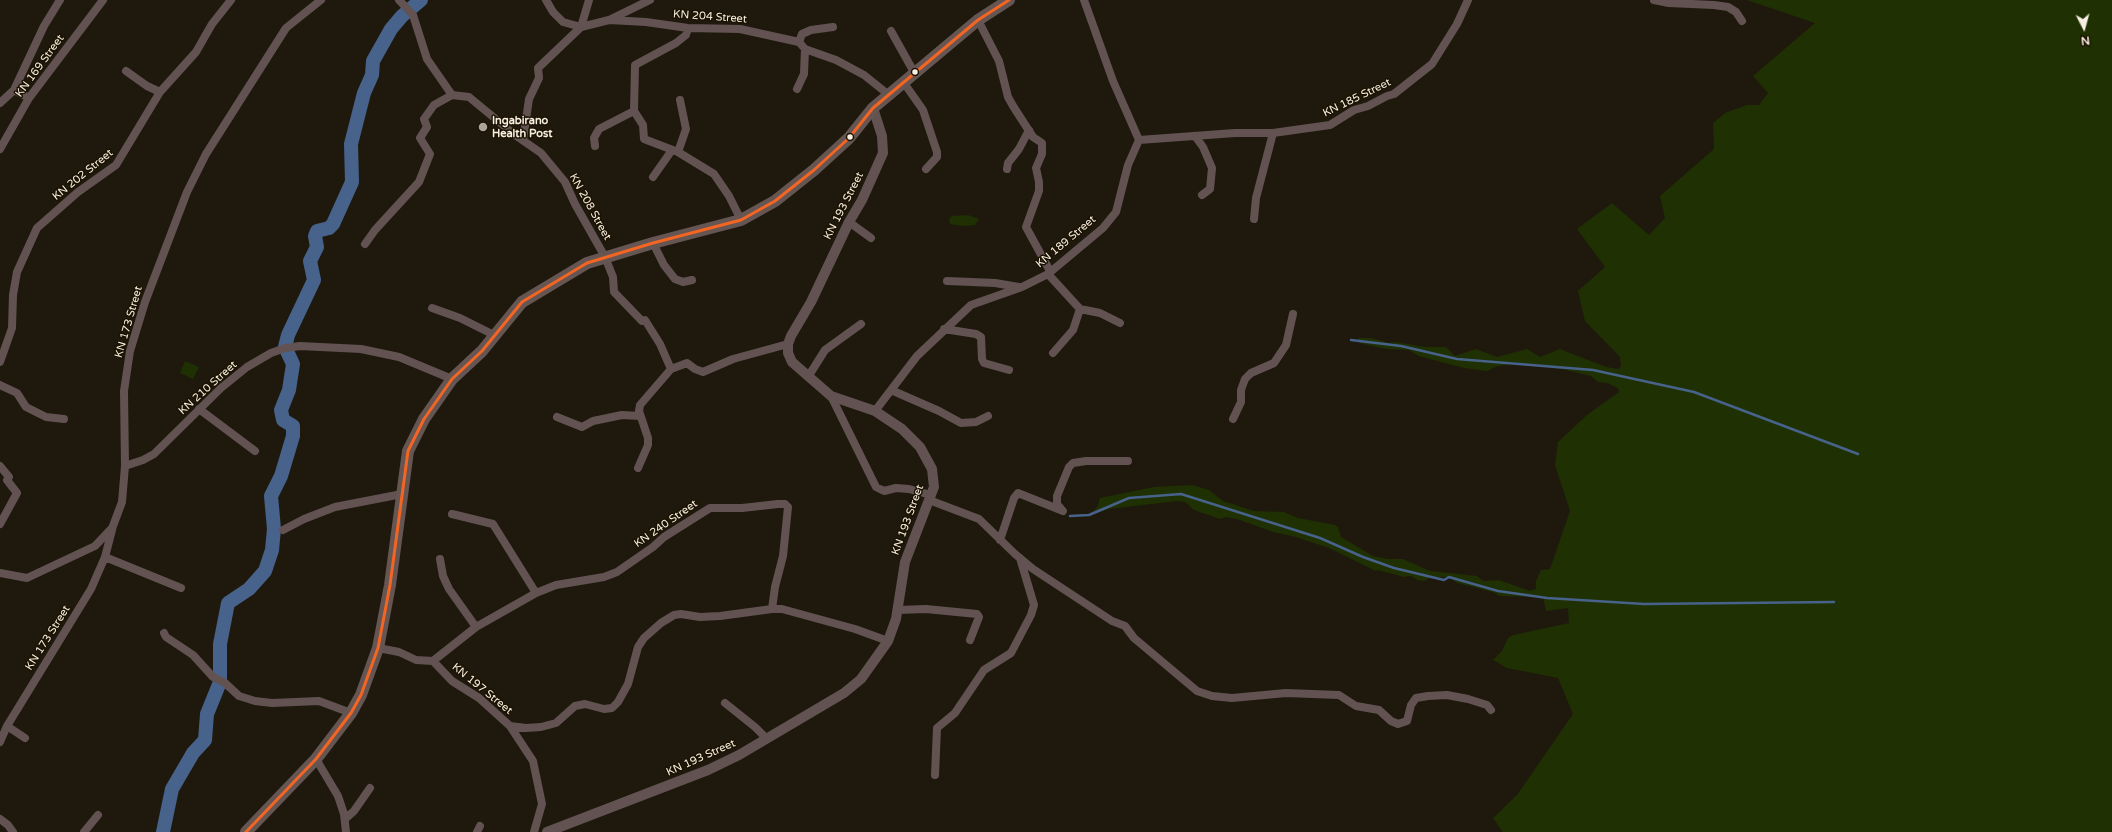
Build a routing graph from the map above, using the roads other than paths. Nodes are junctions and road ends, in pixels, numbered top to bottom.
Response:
1 (60, 0) edge
2 (103, 0) edge
3 (231, 0) edge
4 (321, 0) edge
5 (399, 0) edge
6 (546, 0) edge
7 (589, 0) edge
8 (650, 0) edge
9 (1009, 0) edge
10 (1084, 0) edge
11 (1468, 0) edge
12 (1654, 0) edge
13 (609, 20) junction
14 (978, 20) junction
15 (1742, 21) dead end
16 (833, 27) dead end
17 (581, 28) junction
18 (688, 28) junction
19 (891, 31) dead end
20 (799, 42) junction
21 (806, 49) junction
22 (126, 71) dead end
23 (915, 74) junction
24 (904, 83) junction
25 (798, 89) dead end
26 (14, 90) junction
27 (160, 92) junction
28 (452, 95) junction
29 (889, 95) junction
30 (29, 98) junction
31 (680, 100) dead end
32 (0, 103) edge
33 (873, 108) junction
34 (634, 111) junction
35 (1029, 130) junction
36 (1273, 133) junction
37 (1195, 136) junction
38 (522, 140) junction
39 (1139, 140) junction
40 (595, 146) dead end
41 (0, 149) edge
42 (675, 151) junction
43 (926, 169) dead end
44 (1007, 169) dead end
45 (653, 177) dead end
46 (1202, 195) dead end
47 (1254, 219) dead end
48 (741, 220) junction
49 (849, 222) junction
50 (871, 238) dead end
51 (653, 243) junction
52 (365, 244) dead end
53 (605, 257) junction
54 (1049, 272) junction
55 (692, 280) dead end
56 (947, 281) dead end
57 (1022, 288) junction
58 (432, 308) dead end
59 (1080, 309) junction
60 (1293, 314) dead end
61 (1120, 323) dead end
62 (861, 324) dead end
63 (944, 329) junction
64 (494, 336) junction
65 (788, 344) junction
66 (1053, 353) dead end
67 (0, 362) edge
68 (671, 369) junction
69 (1009, 370) dead end
70 (808, 377) junction
71 (452, 379) junction
72 (0, 385) edge
73 (891, 390) junction
74 (831, 396) junction
75 (199, 409) junction
76 (875, 411) junction
77 (640, 416) junction
78 (988, 416) dead end
79 (557, 417) dead end
80 (64, 419) dead end
81 (1233, 419) dead end
82 (255, 451) dead end
83 (1128, 461) dead end
84 (0, 466) edge
85 (125, 466) junction
86 (638, 468) dead end
87 (402, 494) junction
88 (930, 498) junction
89 (452, 514) dead end
90 (0, 524) edge
91 (113, 526) junction
92 (283, 530) dead end
93 (1000, 540) junction
94 (105, 558) junction
95 (1020, 558) junction
96 (440, 559) dead end
97 (0, 573) edge
98 (181, 588) dead end
99 (536, 594) junction
100 (772, 609) junction
101 (897, 610) junction
102 (476, 627) junction
103 (164, 633) dead end
104 (970, 640) dead end
105 (888, 641) junction
106 (378, 648) junction
107 (433, 662) junction
108 (725, 703) dead end
109 (1491, 710) dead end
110 (351, 713) junction
111 (7, 726) junction
112 (510, 726) junction
113 (25, 738) dead end
114 (766, 738) junction
115 (0, 742) edge
116 (316, 759) junction
117 (935, 775) dead end
118 (370, 788) dead end
119 (98, 815) dead end
120 (0, 819) edge
121 (345, 819) junction
122 (13, 832) edge
123 (84, 832) edge
124 (246, 832) edge
125 (346, 832) edge
126 (534, 832) edge
127 (547, 832) edge

1 - 26 street
2 - 30 street, KN 169 Street
3 - 27 street, KN 202 Street
4 - 85 street, KN 173 Street
5 - 28 street
6 - 17 street
7 - 17 street
8 - 13 street
9 - 14 main road
10 - 39 street
11 - 36 street, KN 185 Street
12 - 15 street
13 - 17 street
13 - 18 street, KN 204 Street
14 - 23 main road
14 - 35 street
16 - 20 street
17 - 38 street
18 - 20 street, KN 204 Street
18 - 34 street
19 - 23 street
20 - 21 street
21 - 25 street
21 - 29 street
22 - 27 street
23 - 24 main road
24 - 29 main road
24 - 43 street
26 - 30 street
26 - 32 street
27 - 67 street, KN 202 Street
28 - 38 street, KN 208 Street
28 - 52 street
29 - 33 main road
30 - 41 street, KN 169 Street
31 - 42 street
33 - 48 main road
33 - 49 street, KN 193 Street
34 - 40 street
34 - 42 street
35 - 44 street
35 - 54 street
36 - 37 street, KN 185 Street
36 - 47 street
37 - 39 street, KN 185 Street
37 - 46 street
38 - 53 street, KN 208 Street
39 - 54 street, KN 189 Street
42 - 45 street
42 - 48 street
48 - 51 main road
49 - 50 street
49 - 65 street, KN 193 Street
51 - 53 main road
51 - 55 street
53 - 64 main road
53 - 68 street, KN 208 Street
54 - 57 street, KN 189 Street
54 - 59 street
56 - 57 street
57 - 63 street, KN 189 Street
58 - 64 street
59 - 61 street
59 - 66 street
60 - 81 street
62 - 70 street
63 - 69 street
63 - 73 street, KN 189 Street
64 - 71 main road
65 - 68 street
65 - 70 street, KN 193 Street
68 - 77 street
70 - 74 street, KN 193 Street
71 - 75 street, KN 210 Street
71 - 87 main road
72 - 80 street
73 - 76 street, KN 189 Street
73 - 78 street
74 - 76 street, KN 193 Street
74 - 88 street
75 - 82 street
75 - 85 street, KN 210 Street
76 - 88 street, KN 193 Street
77 - 79 street
77 - 86 street
83 - 93 street
84 - 90 street
85 - 91 street, KN 173 Street
87 - 92 street
87 - 106 main road
88 - 93 street
88 - 101 street, KN 193 Street
89 - 99 street
91 - 94 street, KN 173 Street
91 - 97 street
93 - 95 street
94 - 98 street
94 - 111 street, KN 173 Street
95 - 109 street
95 - 117 street
96 - 102 street
99 - 100 street, KN 240 Street
99 - 102 street, KN 240 Street
100 - 105 street
100 - 112 street
101 - 104 street
101 - 105 street, KN 193 Street
102 - 107 street, KN 240 Street
103 - 110 street
105 - 114 street, KN 193 Street
106 - 107 street
106 - 110 main road
107 - 112 street, KN 197 Street
108 - 114 street
110 - 116 main road
111 - 113 street
111 - 115 street, KN 173 Street
112 - 126 street, KN 197 Street
114 - 127 street, KN 193 Street
116 - 121 street
116 - 124 main road
118 - 121 street
119 - 123 street
120 - 122 street
121 - 125 street

